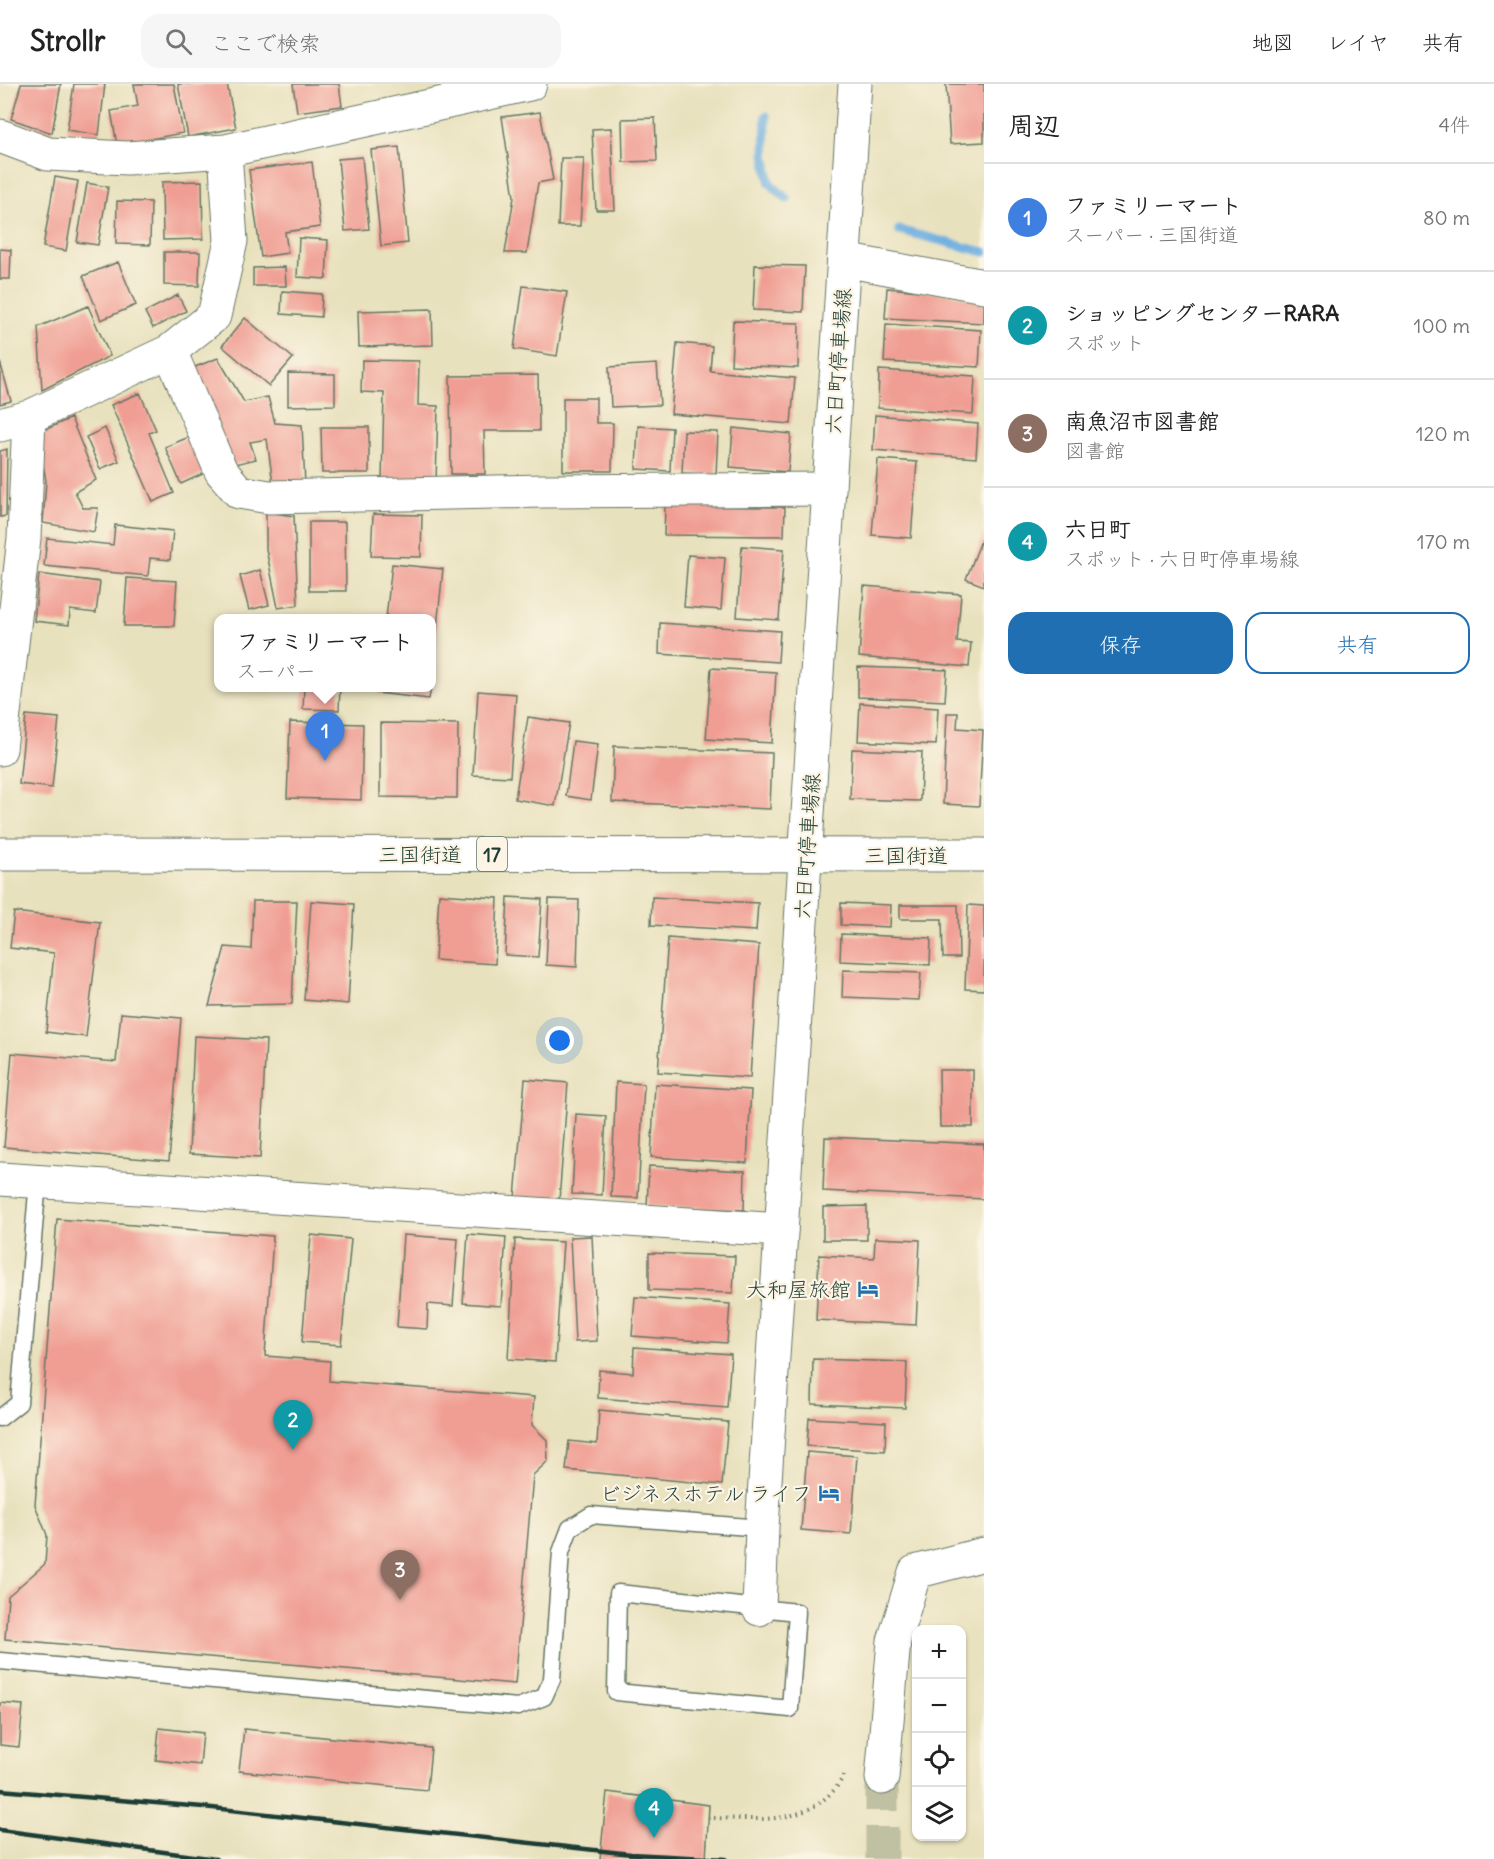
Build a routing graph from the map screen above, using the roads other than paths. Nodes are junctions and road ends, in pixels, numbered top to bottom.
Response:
1 (530, 84) edge
2 (855, 84) edge
3 (0, 136) edge
4 (225, 151) junction
5 (844, 260) junction
6 (984, 286) edge
7 (170, 351) junction
8 (15, 421) edge
9 (829, 489) junction
10 (0, 749) edge
11 (0, 854) edge
12 (807, 854) junction
13 (984, 855) edge
14 (0, 1179) edge
15 (38, 1182) junction
16 (781, 1230) junction
17 (0, 1418) edge
18 (762, 1528) junction
19 (984, 1554) edge
20 (759, 1608) junction
21 (0, 1661) edge
22 (882, 1778) tunnel mouth

1 - 4 main road
2 - 5 main road, 六日町停車場線
3 - 4 main road
4 - 7 main road
5 - 6 main road
5 - 9 main road, 六日町停車場線
7 - 8 main road
7 - 9 main road
8 - 10 main road
9 - 12 main road, 六日町停車場線
11 - 12 main road, 三国街道 / 17
12 - 13 main road, 三国街道 / 17
12 - 16 main road, 六日町停車場線
14 - 15 main road
15 - 16 main road
15 - 17 lane
16 - 18 main road, 六日町停車場線
18 - 20 main road, 六日町停車場線
18 - 21 lane
19 - 22 main road
20 - 20 lane

